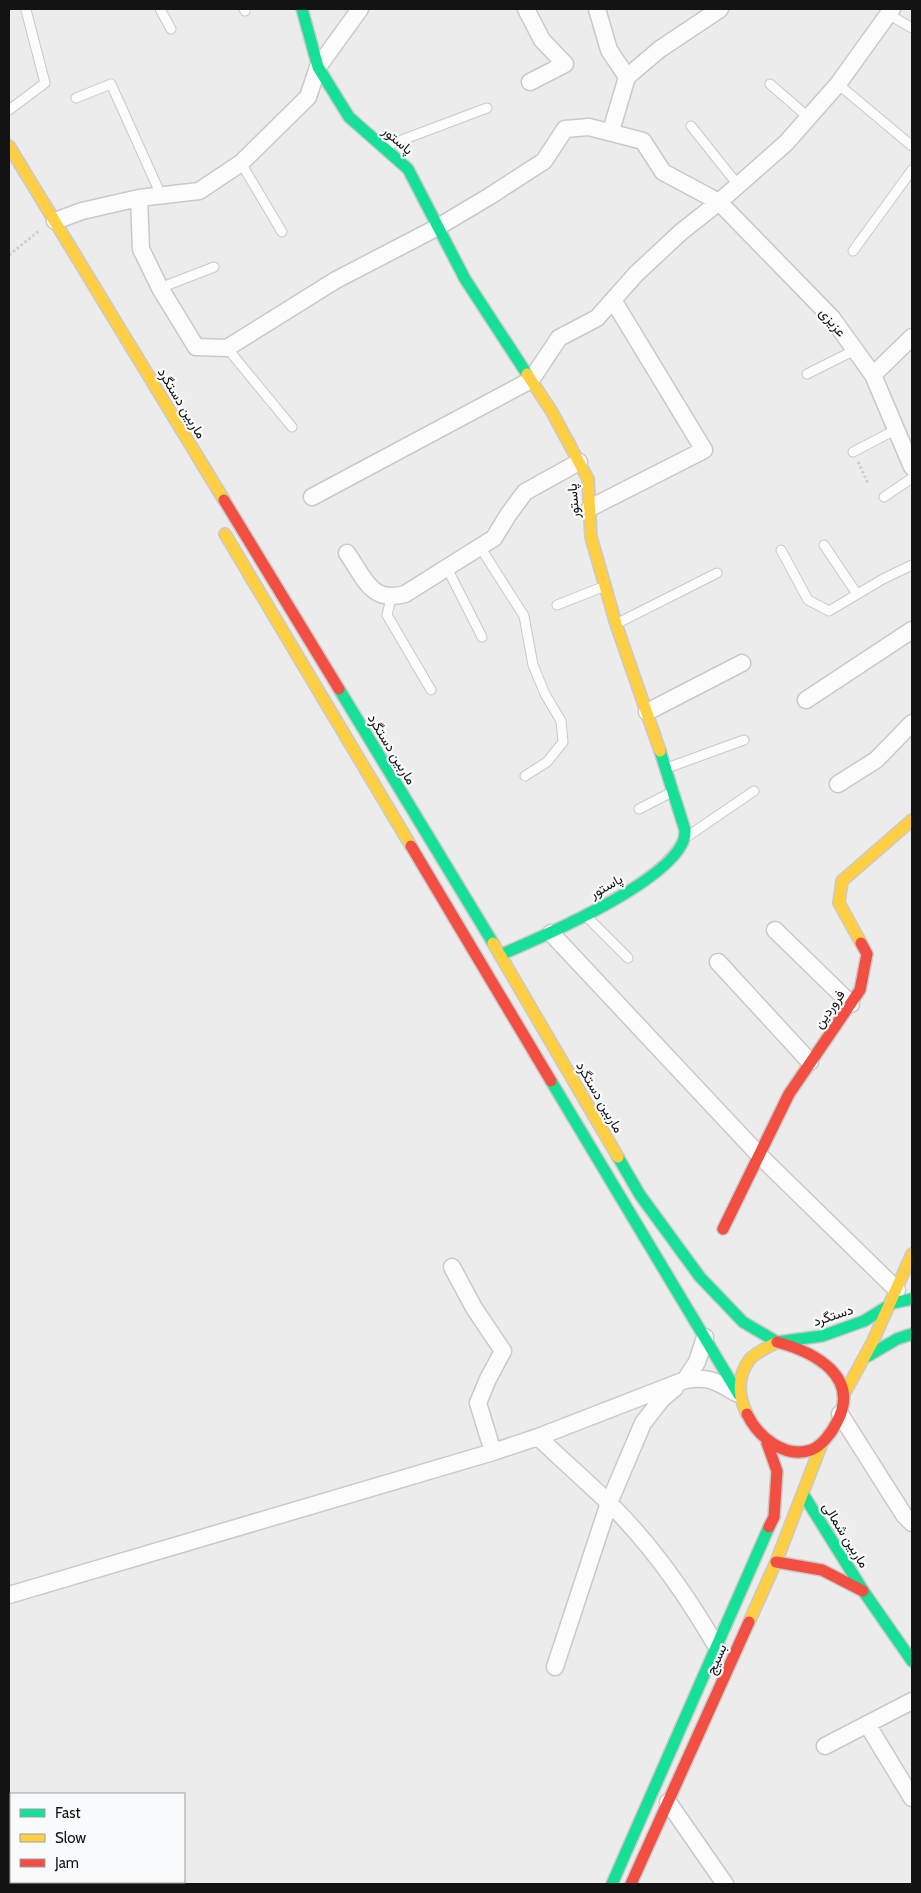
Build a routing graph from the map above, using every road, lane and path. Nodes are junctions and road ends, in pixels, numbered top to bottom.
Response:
1 (160, 9) edge
2 (302, 9) edge
3 (360, 9) edge
4 (526, 9) edge
5 (597, 9) edge
6 (720, 9) edge
7 (26, 10) dead end
8 (890, 11) edge
9 (912, 28) edge
10 (171, 29) dead end
11 (318, 67) junction
12 (627, 77) junction
13 (530, 82) dead end
14 (770, 84) dead end
15 (838, 84) junction
16 (76, 98) dead end
17 (487, 108) dead end
18 (9, 110) edge
19 (808, 117) junction
20 (691, 126) dead end
21 (611, 131) junction
22 (9, 146) edge
23 (912, 146) edge
24 (383, 147) junction
25 (242, 163) junction
26 (912, 170) edge
27 (738, 185) junction
28 (161, 195) junction
29 (139, 198) junction
30 (719, 202) junction
31 (49, 225) junction
32 (438, 227) junction
33 (282, 232) dead end
34 (853, 251) dead end
35 (9, 255) edge
36 (214, 267) dead end
37 (160, 288) junction
38 (613, 300) junction
39 (912, 337) edge
40 (227, 348) junction
41 (855, 350) junction
42 (808, 374) dead end
43 (873, 375) junction
44 (531, 380) junction
45 (292, 427) dead end
46 (897, 429) junction
47 (853, 452) joint
48 (579, 462) junction
49 (912, 467) edge
50 (912, 478) edge
51 (868, 484) dead end
52 (312, 497) dead end
53 (884, 497) dead end
54 (590, 508) junction
55 (220, 526) dead end
56 (824, 546) dead end
57 (480, 548) junction
58 (781, 550) dead end
59 (347, 553) dead end
60 (912, 565) edge
61 (447, 568) junction
62 (265, 569) junction
63 (717, 573) dead end
64 (251, 578) junction
65 (605, 586) junction
66 (858, 594) junction
67 (391, 598) junction
68 (557, 605) dead end
69 (616, 624) junction
70 (912, 630) edge
71 (482, 637) dead end
72 (742, 663) dead end
73 (431, 690) dead end
74 (806, 700) dead end
75 (647, 712) junction
76 (912, 723) edge
77 (744, 740) dead end
78 (666, 768) junction
79 (525, 776) dead end
80 (838, 784) dead end
81 (674, 791) junction
82 (754, 791) dead end
83 (639, 809) dead end
84 (912, 820) edge
85 (686, 837) junction
86 (585, 915) junction
87 (775, 930) dead end
88 (551, 933) junction
89 (500, 955) junction
90 (628, 958) dead end
91 (718, 962) dead end
92 (851, 1004) junction
93 (810, 1062) junction
94 (760, 1156) junction
95 (724, 1229) dead end
96 (673, 1240) junction
97 (654, 1253) junction
98 (912, 1254) edge
99 (452, 1267) dead end
100 (895, 1296) junction
101 (912, 1299) edge
102 (911, 1335) edge
103 (705, 1337) junction
104 (778, 1342) junction
105 (868, 1356) junction
106 (685, 1380) junction
107 (844, 1394) junction
108 (739, 1395) junction
109 (840, 1414) junction
110 (538, 1438) junction
111 (767, 1443) junction
112 (822, 1443) junction
113 (493, 1452) junction
114 (803, 1494) junction
115 (609, 1503) junction
116 (912, 1523) edge
117 (776, 1562) junction
118 (864, 1592) junction
119 (9, 1595) edge
120 (718, 1649) junction
121 (912, 1661) edge
122 (555, 1667) dead end
123 (912, 1700) edge
124 (867, 1724) junction
125 (825, 1746) dead end
126 (912, 1798) edge
127 (668, 1802) junction
128 (612, 1884) edge
129 (631, 1884) edge
130 (725, 1884) edge

1 - 10 lane
2 - 11 main road, پاستور
3 - 11 street
4 - 13 street
5 - 12 street
6 - 12 street
7 - 18 lane
8 - 9 lane
8 - 15 street
11 - 24 main road, پاستور
11 - 25 street
12 - 21 street
14 - 19 lane
15 - 19 street
15 - 23 lane
16 - 28 lane
17 - 24 lane
19 - 27 street
20 - 27 lane
21 - 30 street, عزیزی
21 - 32 street, عزیزی
22 - 31 main road, ماربین دستگرد
24 - 32 main road, پاستور
25 - 28 street
25 - 33 lane
26 - 34 lane
27 - 30 street
28 - 29 street
29 - 31 street
29 - 37 street
30 - 38 street
30 - 41 street, عزیزی
31 - 35 path
31 - 62 main road, ماربین دستگرد
32 - 40 street
32 - 44 main road, پاستور
36 - 37 lane
37 - 40 street
38 - 44 street
38 - 54 street
39 - 43 street
40 - 45 lane
41 - 42 lane
41 - 43 street, عزیزی
43 - 46 street, عزیزی
44 - 48 main road, پاستور
44 - 52 street
46 - 47 lane
46 - 49 street, عزیزی
47 - 51 path
48 - 54 main road, پاستور
48 - 57 street
50 - 53 lane
54 - 65 main road, پاستور
55 - 64 main road
56 - 66 lane
57 - 61 street
57 - 79 lane
58 - 66 lane
59 - 67 street
60 - 66 lane
61 - 67 street
61 - 71 lane
62 - 64 main road
62 - 89 main road, ماربین دستگرد
63 - 69 lane
64 - 97 main road
65 - 68 lane
65 - 69 main road, پاستور
67 - 73 lane
69 - 75 main road, پاستور
70 - 74 street
72 - 75 street
75 - 78 main road, پاستور
76 - 80 street
77 - 78 lane
78 - 81 main road, پاستور
81 - 83 lane
81 - 85 main road, پاستور
82 - 85 lane
84 - 92 main road, فروردین
85 - 86 main road, پاستور
86 - 88 main road, پاستور
86 - 90 lane
87 - 92 street
88 - 89 main road, پاستور
88 - 94 street
89 - 96 main road, ماربین دستگرد
91 - 93 street
92 - 93 main road, فروردین
93 - 94 main road, فروردین
94 - 95 main road, فروردین
94 - 100 street
96 - 97 main road
96 - 104 main road, ماربین دستگرد
97 - 103 main road
98 - 100 main road
99 - 113 street
100 - 101 main road, دستگرد
100 - 104 main road, دستگرد
100 - 105 main road
102 - 105 main road
103 - 106 street
103 - 108 main road
104 - 107 main road
104 - 108 main road
105 - 107 main road
106 - 108 street
106 - 110 street
106 - 115 street
107 - 109 main road
108 - 111 main road
109 - 112 main road
109 - 116 street
110 - 113 street
110 - 115 street
111 - 112 main road
111 - 120 main road, بسیج
112 - 114 main road, بسیج
113 - 119 street
114 - 117 main road, بسیج
114 - 118 main road, ماربین شمالی
115 - 120 street
115 - 122 street
117 - 118 main road, ماربین شمالی
117 - 127 main road, بسیج
118 - 121 main road, ماربین شمالی
120 - 128 main road, بسیج
123 - 124 street
124 - 125 street
124 - 126 street
127 - 129 main road, بسیج
127 - 130 street

